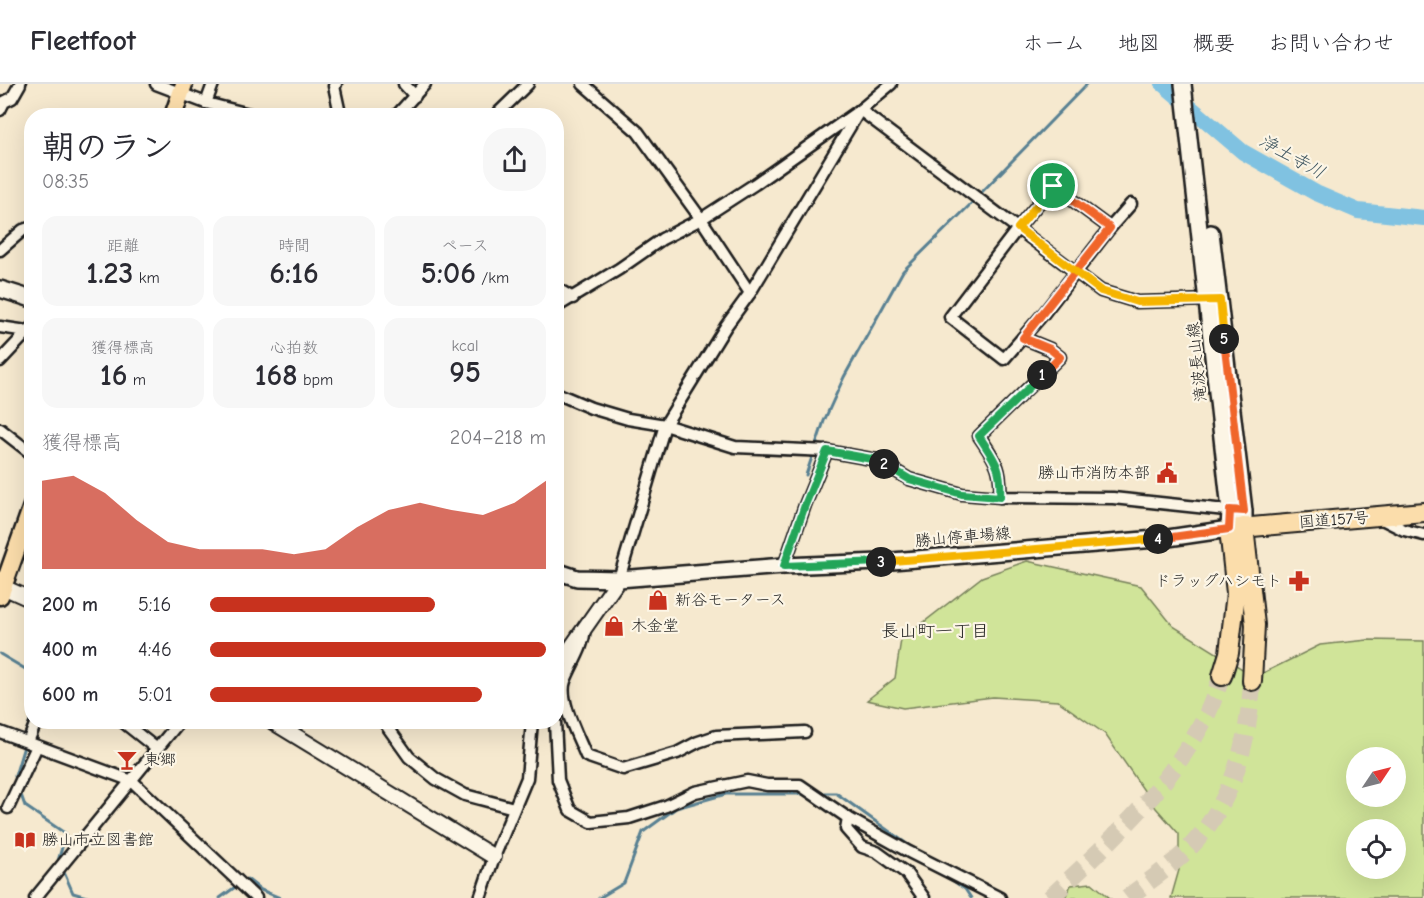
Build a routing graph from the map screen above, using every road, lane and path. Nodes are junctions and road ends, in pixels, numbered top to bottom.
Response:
1 (20, 84) edge
2 (156, 84) edge
3 (213, 84) edge
4 (404, 84) edge
5 (425, 84) edge
6 (528, 84) edge
7 (584, 84) edge
8 (891, 84) edge
9 (1183, 84) edge
10 (1193, 84) edge
11 (334, 85) edge
12 (182, 89) edge
13 (415, 96) junction
14 (206, 103) junction
15 (176, 108) edge
16 (226, 108) edge
17 (339, 108) edge
18 (404, 108) edge
19 (503, 108) edge
20 (0, 111) edge
21 (860, 111) junction
22 (1195, 149) junction
23 (1131, 204) dead end
24 (701, 219) junction
25 (1018, 228) junction
26 (1110, 228) junction
27 (24, 230) edge
28 (0, 250) edge
29 (1077, 271) junction
30 (0, 289) edge
31 (564, 293) edge
32 (750, 293) junction
33 (24, 296) edge
34 (573, 298) junction
35 (1214, 300) junction
36 (564, 302) edge
37 (0, 327) edge
38 (24, 329) edge
39 (24, 335) edge
40 (1023, 338) junction
41 (0, 361) edge
42 (564, 396) edge
43 (665, 425) junction
44 (0, 429) edge
45 (24, 448) edge
46 (827, 451) junction
47 (1000, 497) junction
48 (1424, 512) edge
49 (1379, 517) junction
50 (1237, 519) junction
51 (24, 528) edge
52 (1424, 536) edge
53 (784, 566) junction
54 (564, 574) edge
55 (619, 579) junction
56 (1, 590) edge
57 (24, 597) edge
58 (585, 629) junction
59 (564, 658) edge
60 (1222, 676) tunnel mouth
61 (1252, 681) tunnel mouth
62 (35, 729) edge
63 (132, 729) edge
64 (173, 729) edge
65 (284, 729) edge
66 (389, 729) edge
67 (531, 729) edge
68 (555, 729) edge
69 (0, 732) edge
70 (805, 732) dead end
71 (32, 744) junction
72 (157, 749) junction
73 (132, 781) junction
74 (8, 808) dead end
75 (514, 808) junction
76 (848, 818) junction
77 (494, 857) junction
78 (35, 898) edge
79 (256, 898) edge
80 (480, 898) edge
81 (924, 898) edge
82 (1000, 898) edge

1 - 20 street
2 - 12 street
3 - 14 street
4 - 13 street
5 - 13 street
6 - 19 street
7 - 24 street
8 - 21 street
9 - 22 main road, 滝波長山線
10 - 22 main road, 滝波長山線
11 - 17 street
12 - 14 street
12 - 15 main road
13 - 18 street
14 - 16 street
21 - 24 street
21 - 25 street
21 - 32 street
22 - 35 main road, 滝波長山線
23 - 26 street
24 - 32 street
24 - 34 street
25 - 26 street
25 - 29 street
25 - 40 street
26 - 29 street
27 - 28 street
29 - 35 street
29 - 40 street
30 - 33 main road
31 - 34 street
32 - 43 street
34 - 36 street
35 - 50 main road, 滝波長山線
37 - 38 street
39 - 41 street
40 - 47 street
42 - 43 street
43 - 46 street
43 - 55 street
44 - 45 street
46 - 47 street
46 - 53 street
47 - 50 street
48 - 49 highway, 国道157号
49 - 50 highway, 国道157号
49 - 52 street
50 - 53 main road, 勝山停車場線
50 - 60 highway
50 - 61 highway
51 - 56 main road
53 - 55 main road, 勝山停車場線
54 - 55 main road, 勝山停車場線
55 - 58 street
56 - 57 street
58 - 59 street
58 - 70 street
62 - 71 street
63 - 72 street
64 - 72 street
65 - 77 street
66 - 75 street
67 - 75 street
68 - 76 street
69 - 71 street
71 - 73 street
71 - 74 street
72 - 73 street
73 - 78 street
73 - 79 street
75 - 77 street
76 - 81 street
76 - 82 street
77 - 80 street

